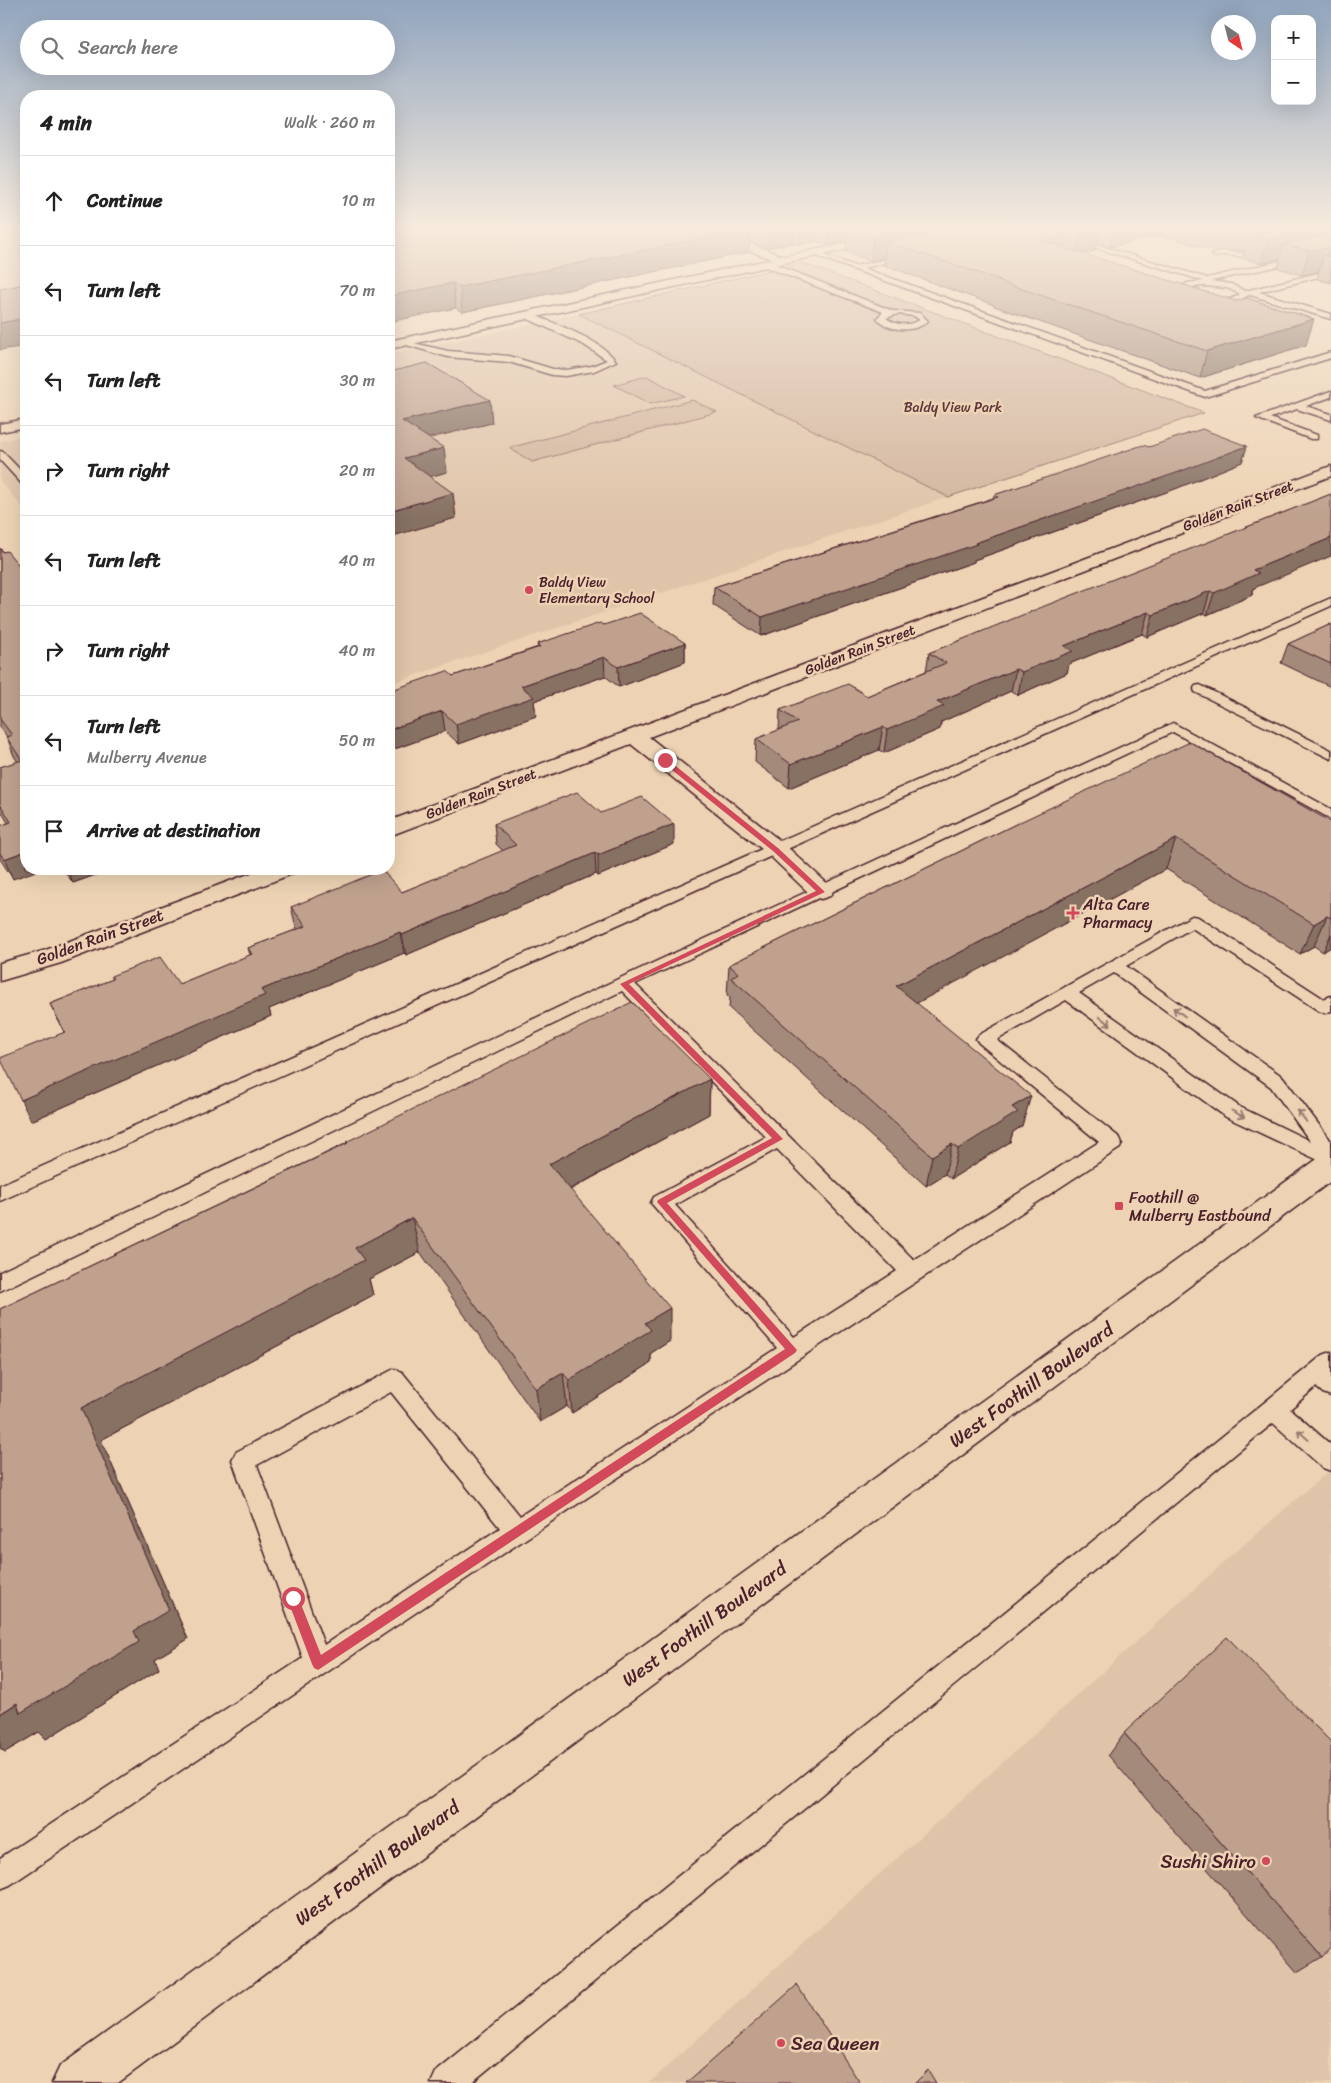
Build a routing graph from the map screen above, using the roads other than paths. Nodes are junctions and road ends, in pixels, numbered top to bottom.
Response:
1 (494, 322) edge
2 (542, 322) edge
3 (1005, 322) edge
4 (395, 344) edge
5 (1331, 355) edge
6 (1331, 394) edge
7 (1297, 406) junction
8 (1331, 418) edge
9 (20, 424) edge
10 (0, 428) edge
11 (1314, 438) dead end
12 (0, 454) edge
13 (1331, 470) edge
14 (20, 476) edge
15 (1331, 602) edge
16 (1200, 689) dead end
17 (634, 736) junction
18 (1331, 755) edge
19 (1331, 815) edge
20 (395, 827) edge
21 (776, 849) junction
22 (268, 875) edge
23 (821, 892) junction
24 (1114, 966) junction
25 (0, 972) edge
26 (624, 984) junction
27 (1066, 992) junction
28 (1331, 1002) edge
29 (778, 1139) junction
30 (1331, 1155) edge
31 (1331, 1160) edge
32 (1331, 1166) edge
33 (0, 1193) edge
34 (912, 1272) junction
35 (0, 1282) edge
36 (792, 1350) junction
37 (1326, 1374) edge
38 (1274, 1410) junction
39 (1331, 1460) edge
40 (517, 1531) junction
41 (318, 1664) junction
42 (0, 1875) edge
43 (77, 2083) edge
44 (447, 2083) edge

1 - 4 street
2 - 4 lane
3 - 5 lane
6 - 7 lane
7 - 8 lane
7 - 11 lane
9 - 10 street
12 - 14 lane
13 - 17 street, Golden Rain Street
15 - 21 lane
16 - 18 lane
17 - 20 street, Golden Rain Street
17 - 21 street
19 - 23 lane
21 - 23 street
21 - 33 lane
22 - 25 street, Golden Rain Street
23 - 26 lane
24 - 27 lane
24 - 28 lane
30 -> 24 lane
26 - 29 lane
26 - 35 lane
27 -> 31 lane
27 - 34 lane
29 - 34 lane
29 - 36 lane
32 - 43 street, West Foothill Boulevard
34 - 36 lane
36 - 40 lane
37 - 38 lane
39 -> 38 lane
38 - 44 lane
40 - 41 lane
40 - 41 lane
41 - 42 lane

